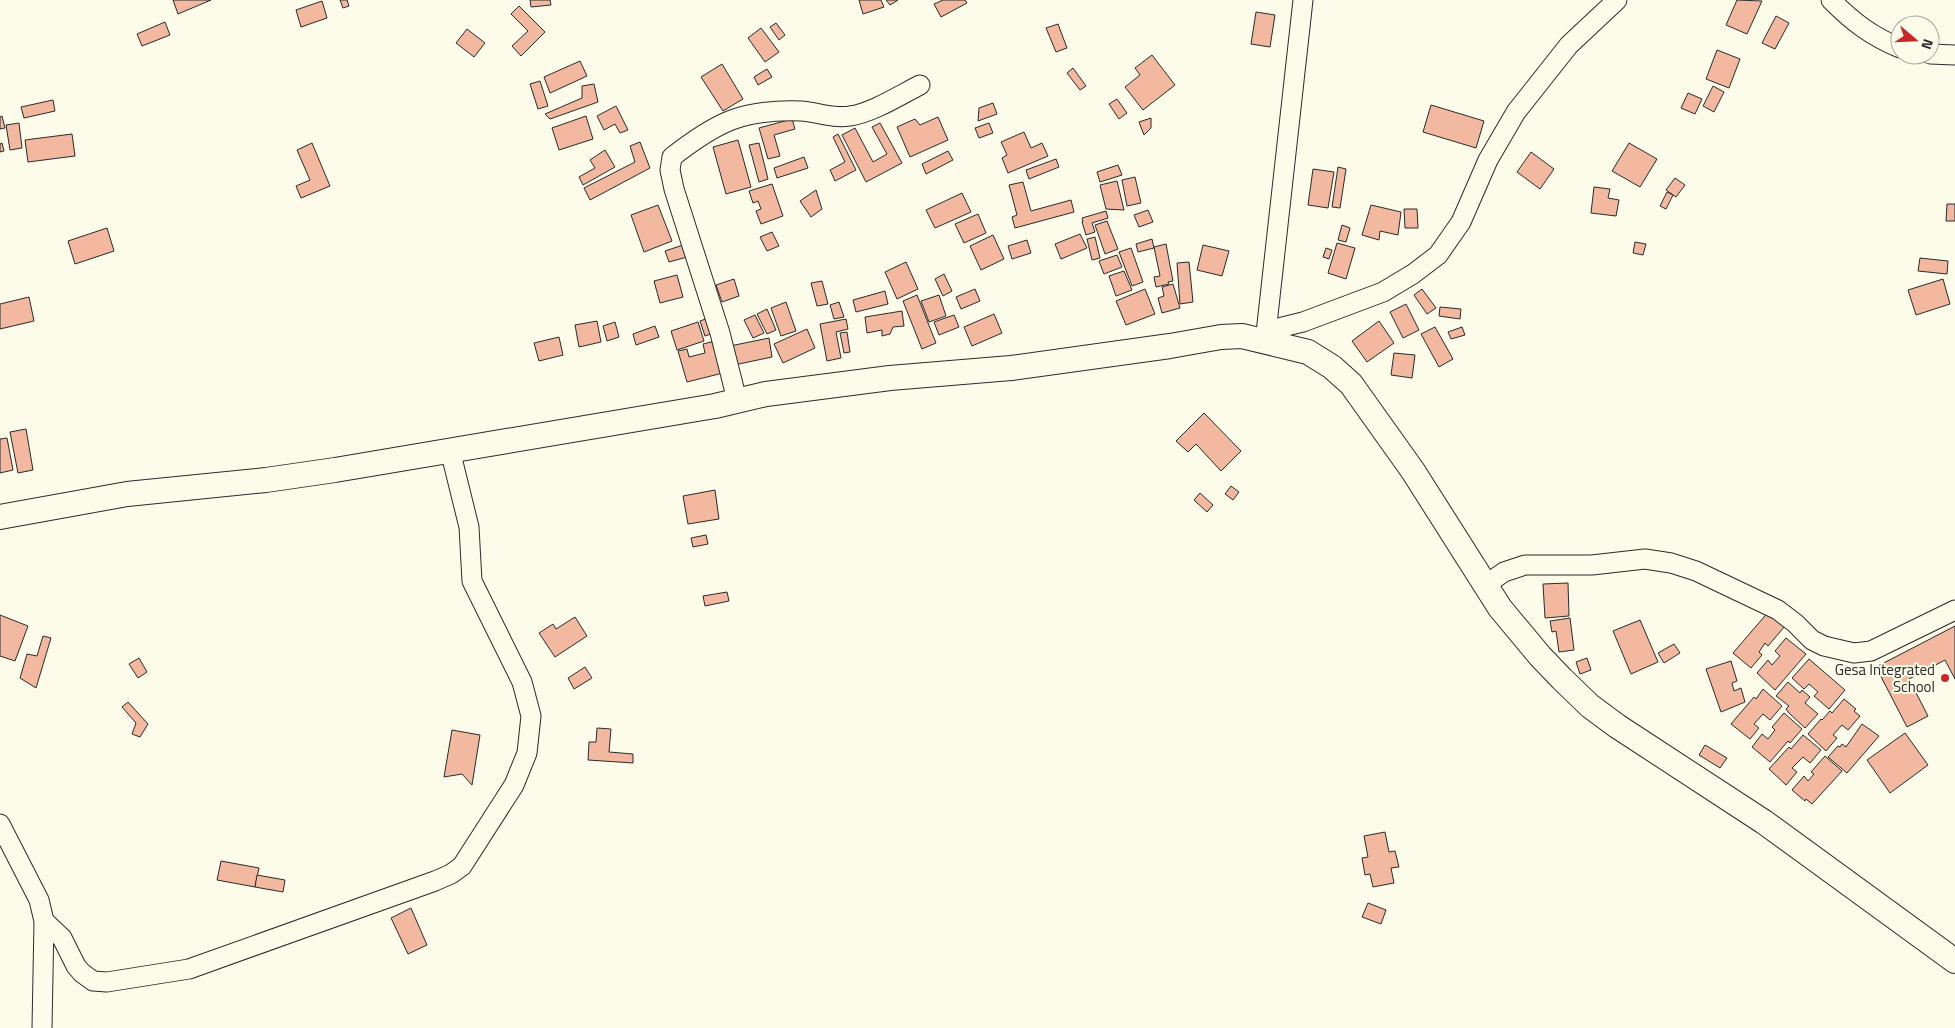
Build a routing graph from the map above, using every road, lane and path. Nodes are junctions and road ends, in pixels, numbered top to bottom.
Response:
1 (1302, 0) edge
2 (1617, 0) edge
3 (1832, 0) edge
4 (1890, 43) edge
5 (1940, 54) edge
6 (1955, 55) edge
7 (920, 85) dead end
8 (1266, 336) junction
9 (737, 400) junction
10 (450, 450) junction
11 (0, 517) edge
12 (1484, 586) junction
13 (1955, 610) edge
14 (0, 824) edge
15 (44, 921) junction
16 (1955, 961) edge
17 (42, 1028) edge

1 - 8 street
2 - 8 street
3 - 4 street
5 - 6 street
7 - 9 street
8 - 9 main road
8 - 12 main road
9 - 10 main road
10 - 11 main road
10 - 15 street
12 - 13 street
12 - 16 main road
14 - 15 street
15 - 17 street

